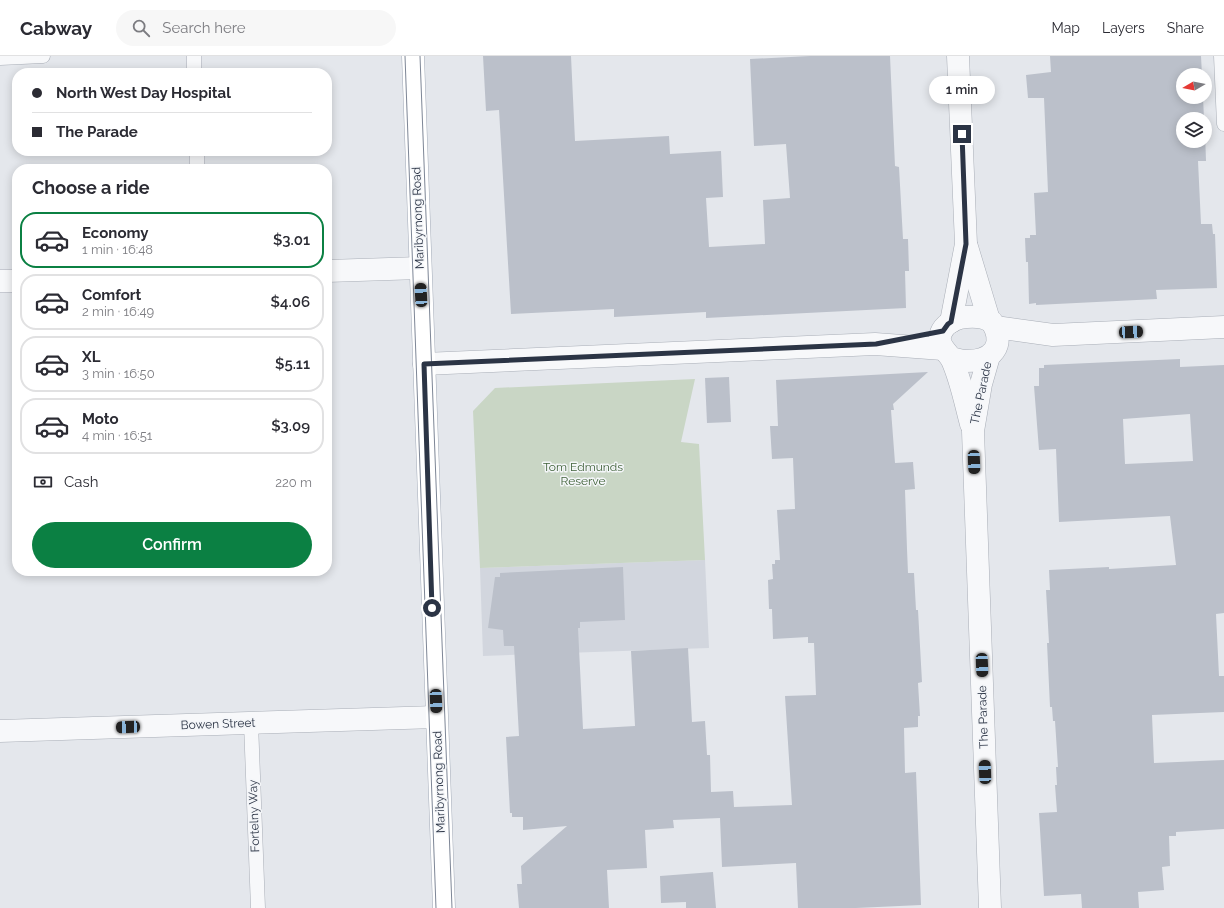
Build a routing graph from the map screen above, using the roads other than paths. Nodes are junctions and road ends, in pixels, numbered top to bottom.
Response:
1 (43, 56) edge
2 (194, 56) edge
3 (412, 56) edge
4 (958, 56) edge
5 (1221, 56) edge
6 (0, 58) edge
7 (194, 68) edge
8 (1224, 124) edge
9 (966, 244) junction
10 (420, 268) junction
11 (332, 271) edge
12 (0, 281) edge
13 (12, 281) edge
14 (992, 324) junction
15 (1224, 327) edge
16 (1053, 335) junction
17 (947, 340) junction
18 (993, 352) junction
19 (424, 364) junction
20 (973, 431) junction
21 (436, 717) junction
22 (251, 723) junction
23 (0, 731) edge
24 (258, 908) edge
25 (444, 908) edge
26 (990, 908) edge

1 - 6 lane
2 - 7 lane
3 - 10 main road, Maribyrnong Road
4 - 9 street
5 - 8 lane
9 - 14 street
9 - 17 street
10 - 11 street
10 - 19 main road, Maribyrnong Road
12 - 13 street
14 - 16 street
14 - 17 street
14 - 18 street
15 - 16 street
16 - 18 street
17 - 18 street
17 - 19 street
17 - 20 street, The Parade
18 - 20 street, The Parade
19 - 21 main road, Maribyrnong Road
20 - 26 street, The Parade
21 - 22 street, Bowen Street
21 - 25 main road, Maribyrnong Road
22 - 23 street, Bowen Street
22 - 24 lane, Fortelny Way

